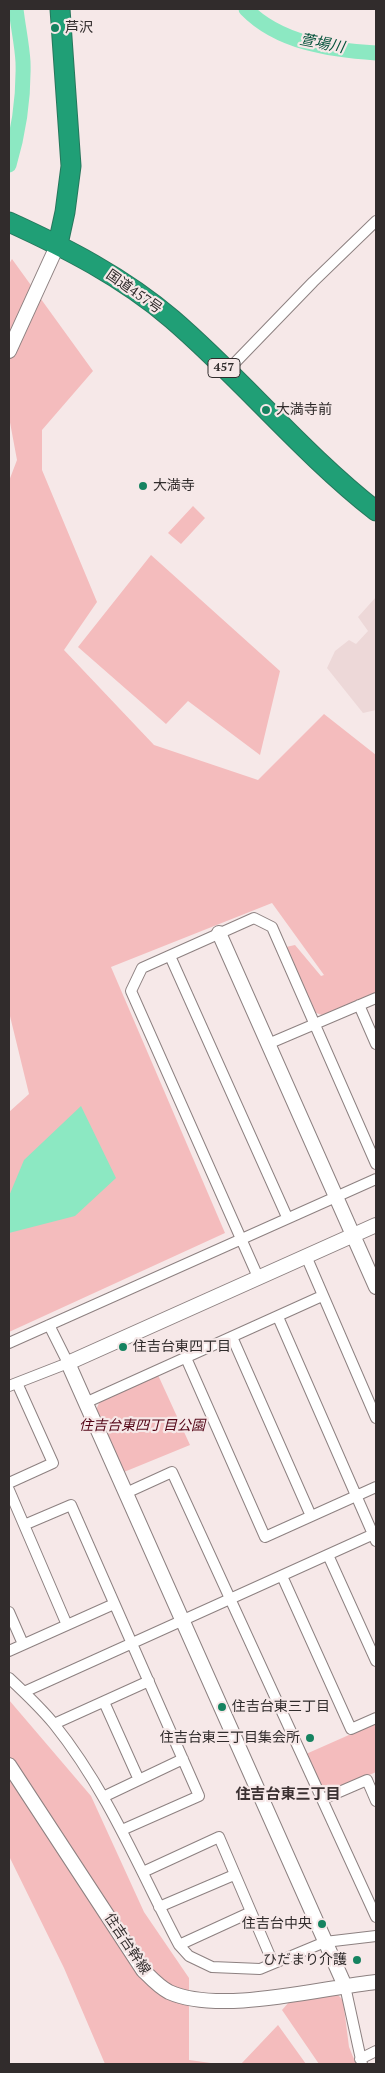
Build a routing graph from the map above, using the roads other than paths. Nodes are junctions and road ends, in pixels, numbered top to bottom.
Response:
1 (60, 9) edge
2 (376, 221) edge
3 (9, 222) edge
4 (58, 244) junction
5 (9, 351) edge
6 (227, 371) junction
7 (376, 511) edge
8 (220, 933) junction
9 (170, 956) junction
10 (376, 998) edge
11 (359, 1005) junction
12 (314, 1024) junction
13 (268, 1044) junction
14 (376, 1044) edge
15 (376, 1164) edge
16 (376, 1179) edge
17 (336, 1196) junction
18 (288, 1218) junction
19 (376, 1225) edge
20 (354, 1235) junction
21 (242, 1238) junction
22 (306, 1256) junction
23 (258, 1277) junction
24 (374, 1278) edge
25 (322, 1296) junction
26 (278, 1317) junction
27 (49, 1325) junction
28 (232, 1337) junction
29 (9, 1343) edge
30 (186, 1358) junction
31 (68, 1363) junction
32 (13, 1385) edge
33 (85, 1403) junction
34 (376, 1418) edge
35 (9, 1483) edge
36 (376, 1487) edge
37 (9, 1490) edge
38 (126, 1493) junction
39 (357, 1496) junction
40 (311, 1516) junction
41 (24, 1525) junction
42 (375, 1536) edge
43 (328, 1555) junction
44 (282, 1576) junction
45 (231, 1598) junction
46 (114, 1604) junction
47 (9, 1612) edge
48 (184, 1620) junction
49 (66, 1625) junction
50 (132, 1643) junction
51 (23, 1644) junction
52 (9, 1651) edge
53 (376, 1661) edge
54 (9, 1678) edge
55 (149, 1681) junction
56 (24, 1692) junction
57 (104, 1702) junction
58 (376, 1718) edge
59 (54, 1724) junction
60 (183, 1759) junction
61 (9, 1765) edge
62 (139, 1780) junction
63 (102, 1797) junction
64 (323, 1799) junction
65 (376, 1801) edge
66 (122, 1830) junction
67 (143, 1872) junction
68 (234, 1875) junction
69 (159, 1907) junction
70 (251, 1912) junction
71 (376, 1917) edge
72 (376, 1936) edge
73 (326, 1942) junction
74 (179, 1945) junction
75 (273, 1963) junction
76 (376, 1982) edge
77 (344, 1986) junction
78 (376, 2051) edge
79 (361, 2062) edge

1 - 4 highway
2 - 6 street
3 - 4 highway, 457
4 - 5 street
4 - 6 highway, 国道457号 / 457
6 - 7 highway, 国道457号 / 457
8 - 9 street
8 - 12 street
8 - 13 street
9 - 18 street
9 - 21 street
10 - 11 street
11 - 12 street
11 - 14 street
12 - 13 street
12 - 15 street
13 - 17 street
16 - 17 street
17 - 18 street
17 - 20 street
18 - 21 street
19 - 20 street
20 - 22 street
20 - 24 street
21 - 23 street
21 - 27 street
22 - 23 street
22 - 25 street
23 - 31 street
25 - 26 street
25 - 34 street
26 - 28 street
26 - 39 street
27 - 29 street
27 - 31 street
28 - 30 street
28 - 40 street
30 - 33 street
30 - 40 street
31 - 32 street
31 - 33 street
32 - 35 street
33 - 38 street
36 - 39 street
37 - 41 street
38 - 45 street
38 - 48 street
39 - 40 street
39 - 42 street
41 - 46 street
41 - 49 street
42 - 43 street
43 - 44 street
43 - 53 street
44 - 45 street
44 - 58 street
45 - 48 street
45 - 64 street
46 - 49 street
46 - 50 street
47 - 51 street
48 - 50 street
48 - 73 street
49 - 51 street
50 - 55 street
50 - 56 street
51 - 52 street
54 - 56 street
55 - 57 street
55 - 60 street
56 - 59 street
57 - 59 street
57 - 62 street
59 - 63 street
60 - 62 street
60 - 66 street
61 - 77 street, 住吉台幹線
62 - 63 street
63 - 66 street
64 - 65 street
64 - 71 street
66 - 67 street
67 - 68 street
67 - 69 street
68 - 69 street
68 - 70 street
69 - 74 street
70 - 74 street
70 - 75 street
72 - 73 street
73 - 75 street
73 - 77 street
74 - 75 street
76 - 77 street, 住吉台幹線
77 - 79 street
78 - 79 street

